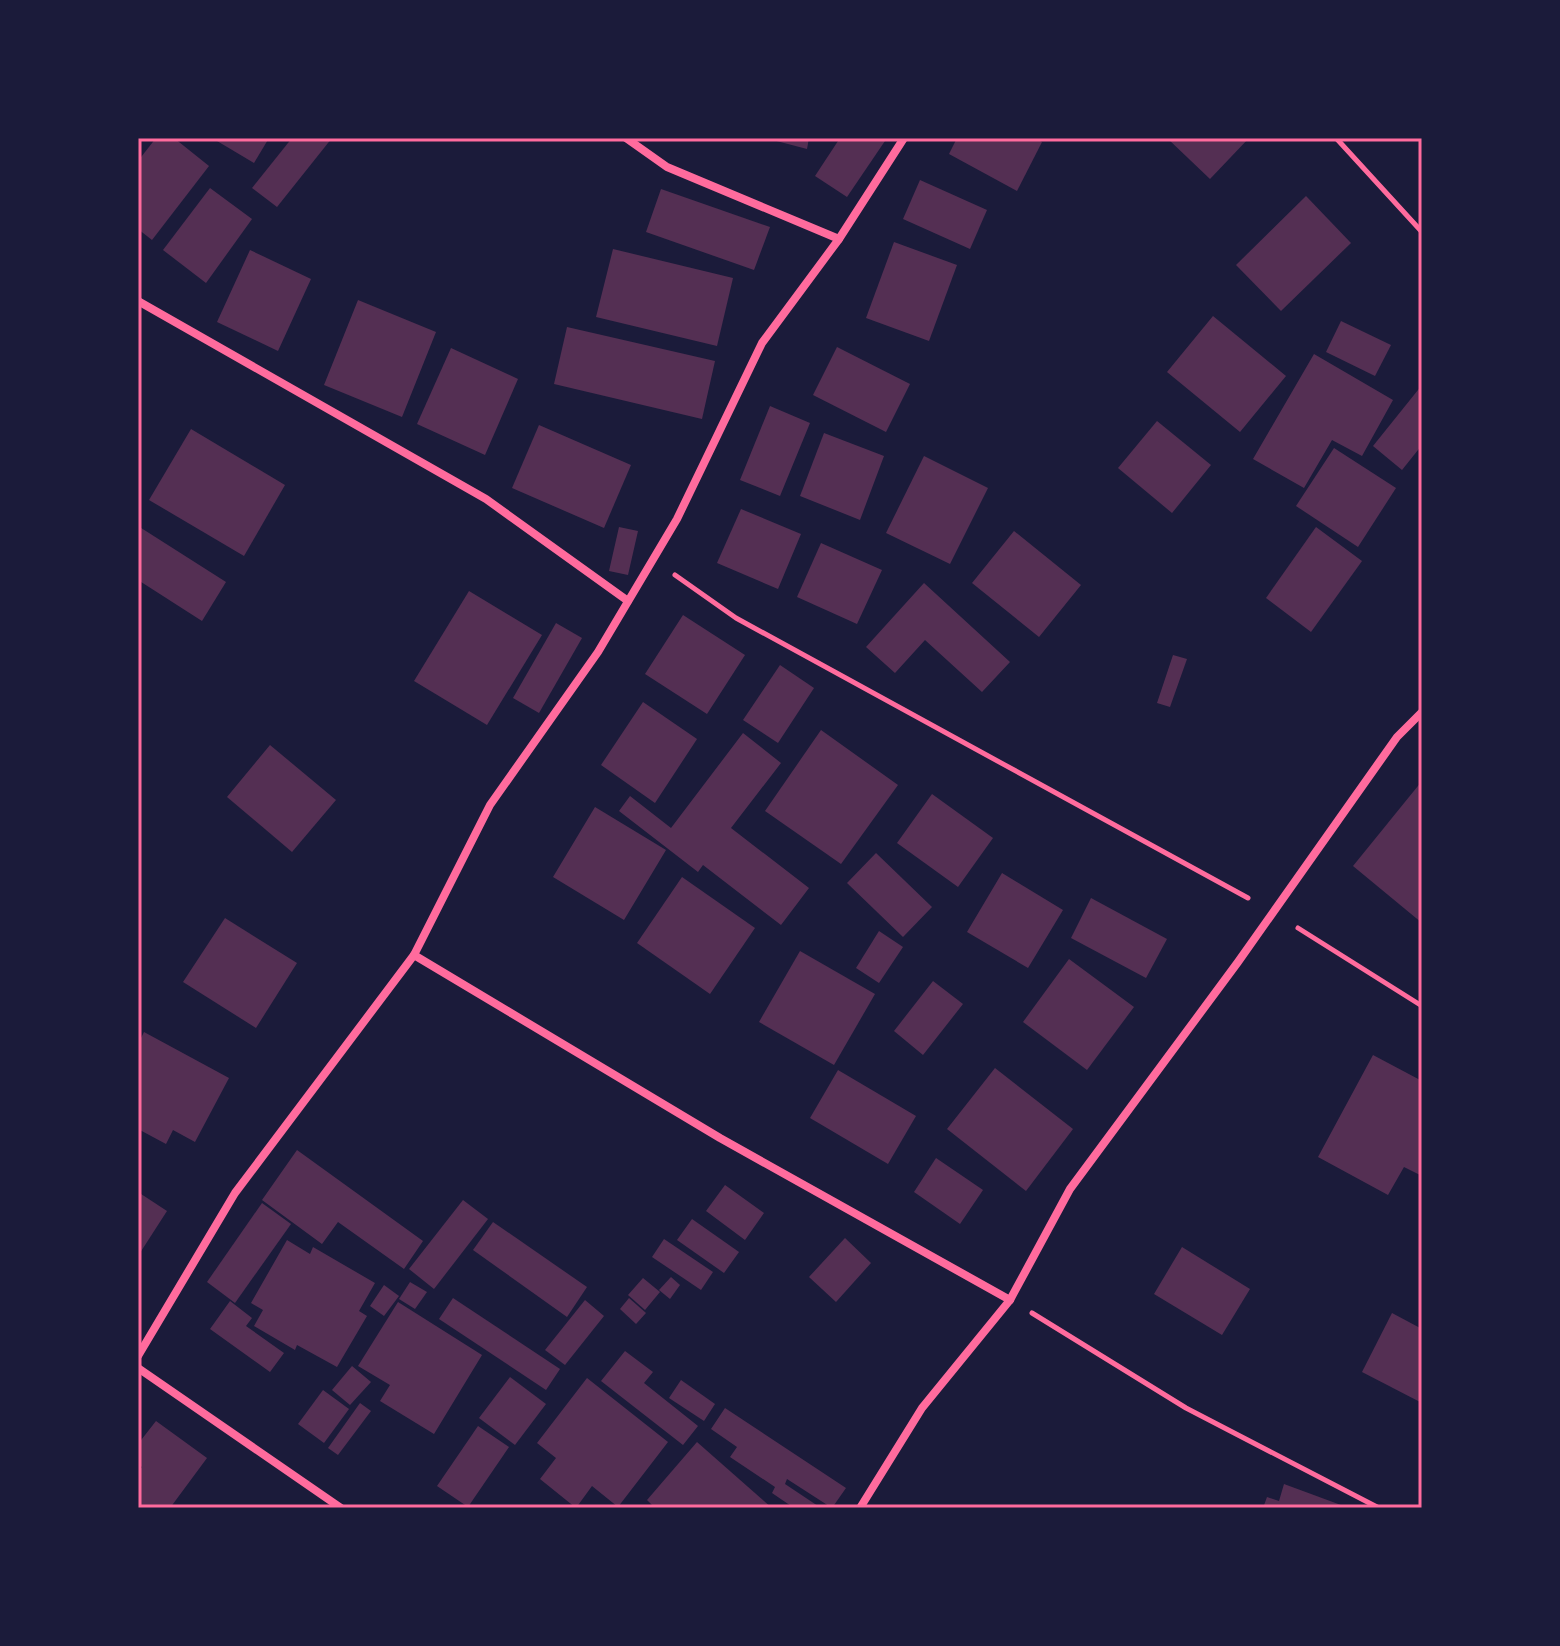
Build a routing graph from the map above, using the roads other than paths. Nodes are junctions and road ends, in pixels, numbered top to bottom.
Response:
1 (626, 138) edge
2 (904, 138) edge
3 (839, 239) junction
4 (138, 301) edge
5 (628, 601) junction
6 (1422, 712) edge
7 (414, 955) junction
8 (1010, 1300) junction
9 (138, 1356) edge
10 (138, 1368) edge
11 (341, 1508) edge
12 (860, 1508) edge

1 - 3 street
2 - 3 street
3 - 5 street
4 - 5 street
5 - 7 street
6 - 8 street
7 - 8 street
7 - 9 street
8 - 12 street
10 - 11 street

